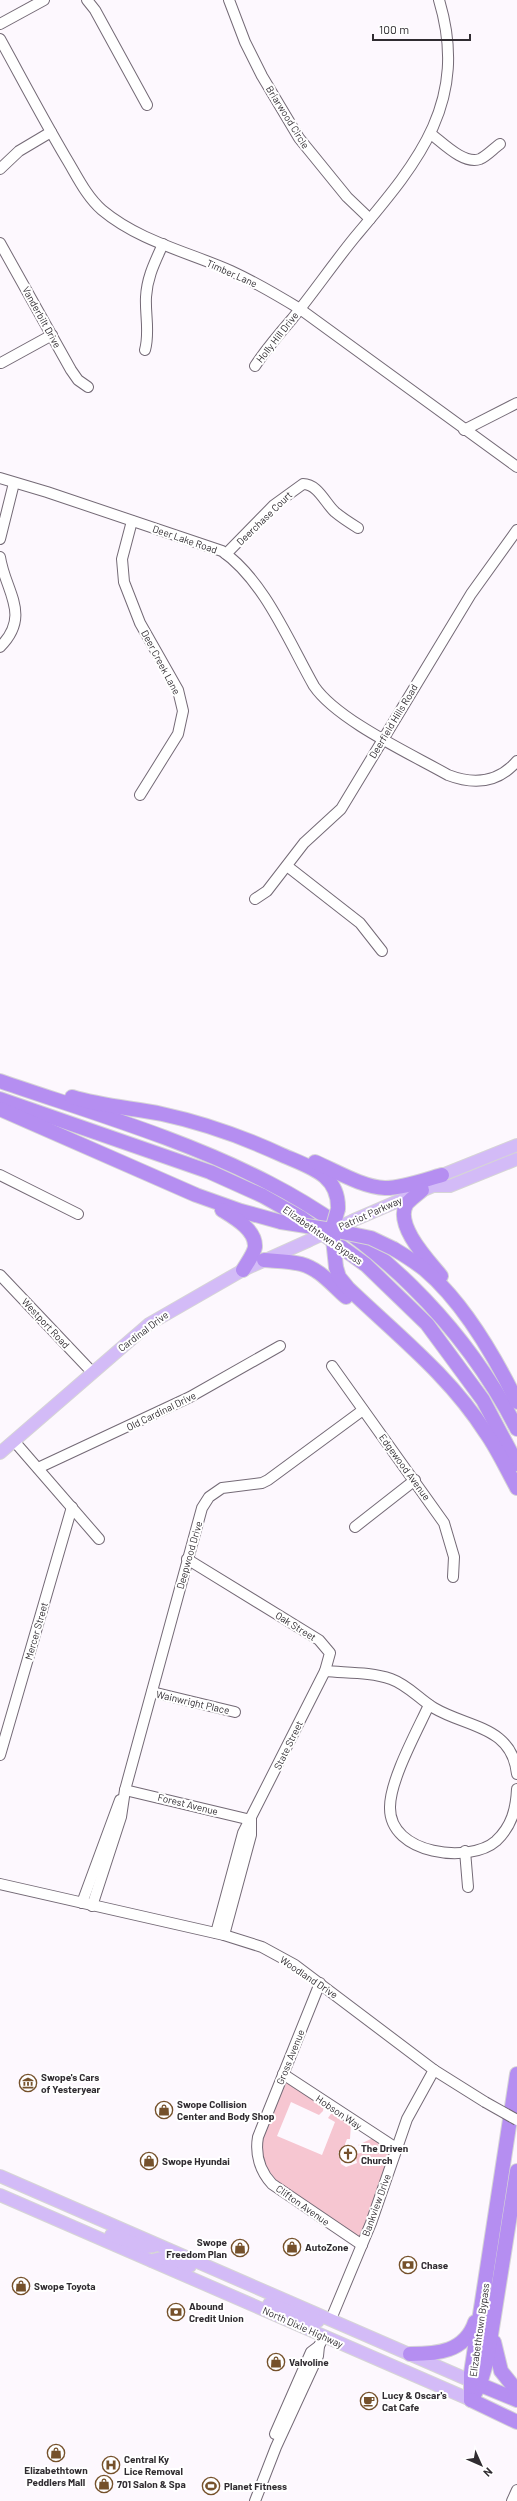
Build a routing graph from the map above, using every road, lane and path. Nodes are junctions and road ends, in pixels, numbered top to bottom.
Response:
1 (44, 0) edge
2 (87, 0) edge
3 (229, 0) edge
4 (439, 0) edge
5 (0, 24) edge
6 (0, 39) edge
7 (147, 104) dead end
8 (51, 132) junction
9 (431, 134) junction
10 (500, 144) dead end
11 (0, 169) edge
12 (370, 219) junction
13 (0, 243) edge
14 (163, 244) junction
15 (300, 309) junction
16 (52, 335) junction
17 (145, 350) dead end
18 (1, 363) dead end
19 (255, 366) dead end
20 (88, 387) dead end
21 (517, 403) edge
22 (464, 430) junction
23 (517, 467) edge
24 (0, 478) edge
25 (14, 483) junction
26 (132, 521) junction
27 (358, 528) dead end
28 (517, 530) edge
29 (0, 539) edge
30 (226, 554) junction
31 (0, 557) edge
32 (0, 646) edge
33 (383, 738) junction
34 (517, 761) edge
35 (140, 795) dead end
36 (287, 866) junction
37 (255, 899) dead end
38 (382, 951) dead end
39 (0, 1076) edge
40 (0, 1081) edge
41 (0, 1099) edge
42 (0, 1109) edge
43 (244, 1138) junction
44 (517, 1145) edge
45 (517, 1160) edge
46 (0, 1175) edge
47 (442, 1175) junction
48 (427, 1188) junction
49 (196, 1195) junction
50 (78, 1214) dead end
51 (332, 1230) junction
52 (308, 1241) joint
53 (264, 1260) junction
54 (243, 1270) junction
55 (0, 1275) edge
56 (387, 1325) junction
57 (477, 1331) junction
58 (280, 1346) dead end
59 (332, 1366) dead end
60 (92, 1372) junction
61 (517, 1402) edge
62 (364, 1410) junction
63 (517, 1430) edge
64 (14, 1441) junction
65 (0, 1453) edge
66 (517, 1464) edge
67 (38, 1468) junction
68 (415, 1480) junction
69 (517, 1488) edge
70 (72, 1507) junction
71 (355, 1527) dead end
72 (100, 1539) dead end
73 (187, 1559) junction
74 (453, 1577) dead end
75 (325, 1671) junction
76 (152, 1692) junction
77 (429, 1705) junction
78 (235, 1712) dead end
79 (0, 1755) edge
80 (517, 1774) edge
81 (517, 1789) edge
82 (126, 1790) junction
83 (251, 1820) junction
84 (465, 1851) junction
85 (0, 1884) edge
86 (468, 1887) dead end
87 (87, 1904) junction
88 (220, 1934) junction
89 (320, 1983) junction
90 (434, 2070) junction
91 (283, 2074) junction
92 (517, 2074) edge
93 (517, 2120) edge
94 (396, 2148) junction
95 (258, 2155) joint
96 (517, 2171) edge
97 (0, 2176) edge
98 (0, 2187) edge
99 (30, 2188) junction
100 (0, 2195) edge
101 (26, 2207) junction
102 (114, 2225) junction
103 (160, 2245) junction
104 (362, 2246) junction
105 (152, 2261) junction
106 (267, 2292) junction
107 (240, 2299) junction
108 (482, 2301) junction
109 (496, 2312) junction
110 (331, 2320) junction
111 (322, 2341) junction
112 (408, 2353) junction
113 (476, 2383) junction
114 (517, 2391) edge
115 (471, 2400) junction
116 (517, 2400) edge
117 (517, 2422) edge
118 (517, 2490) edge
119 (248, 2501) edge
120 (255, 2501) edge
121 (512, 2501) edge

1 - 5 street
2 - 7 street
3 - 12 street, Briarwood Circle
4 - 9 street
6 - 8 street, Timber Lane
8 - 11 street
8 - 14 street, Timber Lane
9 - 10 street
9 - 12 street
12 - 15 street
13 - 16 street, Vanderbilt Drive
14 - 15 street, Timber Lane
14 - 17 street
15 - 19 street, Holly Hill Drive
15 - 22 street, Timber Lane
16 - 18 street
16 - 20 street, Vanderbilt Drive
21 - 22 street
22 - 23 street, Timber Lane
24 - 25 street, Deer Lake Road
25 - 26 street, Deer Lake Road
25 - 29 street
26 - 30 street, Deer Lake Road
26 - 35 street, Deer Creek Lane
27 - 30 street, Deerchase Court
28 - 33 street, Deerfield Hills Road
30 - 33 street, Deer Lake Road
31 - 32 street
33 - 34 street, Deer Lake Road
33 - 36 street, Deerfield Hills Road
36 - 37 street, Deerfield Hills Road
36 - 38 street
39 - 43 highway
40 - 63 highway, Elizabethtown Bypass
41 - 66 highway, Elizabethtown Bypass
42 - 49 highway
43 - 47 highway
43 - 51 highway, bridge
44 - 47 main road, Patriot Parkway
45 - 48 main road, Patriot Parkway
46 - 50 street
47 - 48 main road, Patriot Parkway
48 - 51 main road, Patriot Parkway, bridge
48 - 57 highway
49 - 51 highway, bridge
49 - 54 highway
51 - 52 main road, Patriot Parkway, bridge
51 - 56 highway, bridge
51 - 57 highway, bridge
52 - 53 main road, Cardinal Drive
53 - 54 main road, Cardinal Drive
53 - 56 highway
54 - 60 main road, Cardinal Drive
55 - 60 street, Westport Road
56 - 69 highway
57 - 61 highway
58 - 67 street, Old Cardinal Drive
59 - 62 street, Edgewood Avenue
60 - 64 main road, Cardinal Drive
62 - 68 street, Edgewood Avenue
62 - 73 street, Deepwood Drive
64 - 65 main road, Cardinal Drive
64 - 67 street
67 - 70 street
68 - 71 street
68 - 74 street, Edgewood Avenue
70 - 72 street
70 - 79 street, Mercer Street
73 - 75 street, Oak Street
73 - 76 street, Deepwood Drive
75 - 77 street
75 - 83 street, State Street
76 - 78 street, Wainwright Place
76 - 82 street, Deepwood Drive
77 - 80 street
77 - 84 street
81 - 84 street
82 - 83 street, Forest Avenue
82 - 87 street, Deepwood Drive
83 - 88 street, State Street
84 - 86 street
85 - 87 street, Woodland Drive
87 - 88 street, Woodland Drive
88 - 89 street, Woodland Drive
89 - 90 street, Woodland Drive
89 - 91 street, Gross Avenue
90 - 93 street, Woodland Drive, bridge
90 - 94 street, Bankview Drive
91 - 94 street, Hobson Way
91 - 95 street, Gross Avenue
92 - 108 highway, Elizabethtown Bypass
94 - 104 street, Bankview Drive
95 - 104 street, Clifton Avenue
96 - 109 highway, Elizabethtown Bypass
97 - 99 main road, North Dixie Highway
98 - 99 main road
99 - 102 main road, North Dixie Highway
100 - 101 main road, North Dixie Highway
101 - 102 main road
101 - 103 main road
101 - 105 main road, North Dixie Highway
102 - 103 main road, North Dixie Highway
103 - 106 main road, North Dixie Highway
104 - 110 street, Bankview Drive
105 - 106 main road
105 - 107 main road, North Dixie Highway
106 - 110 main road, North Dixie Highway
107 - 110 main road
107 - 111 main road, North Dixie Highway
108 - 112 highway
108 - 113 highway, Elizabethtown Bypass
109 - 113 highway, Elizabethtown Bypass
109 - 114 highway
110 - 112 main road, North Dixie Highway
111 - 112 main road
111 - 115 main road, North Dixie Highway
111 - 119 street
111 - 120 street
112 - 113 main road, North Dixie Highway
113 - 115 highway, Elizabethtown Bypass
113 - 116 highway
115 - 117 highway, North Dixie Highway
118 - 121 street

